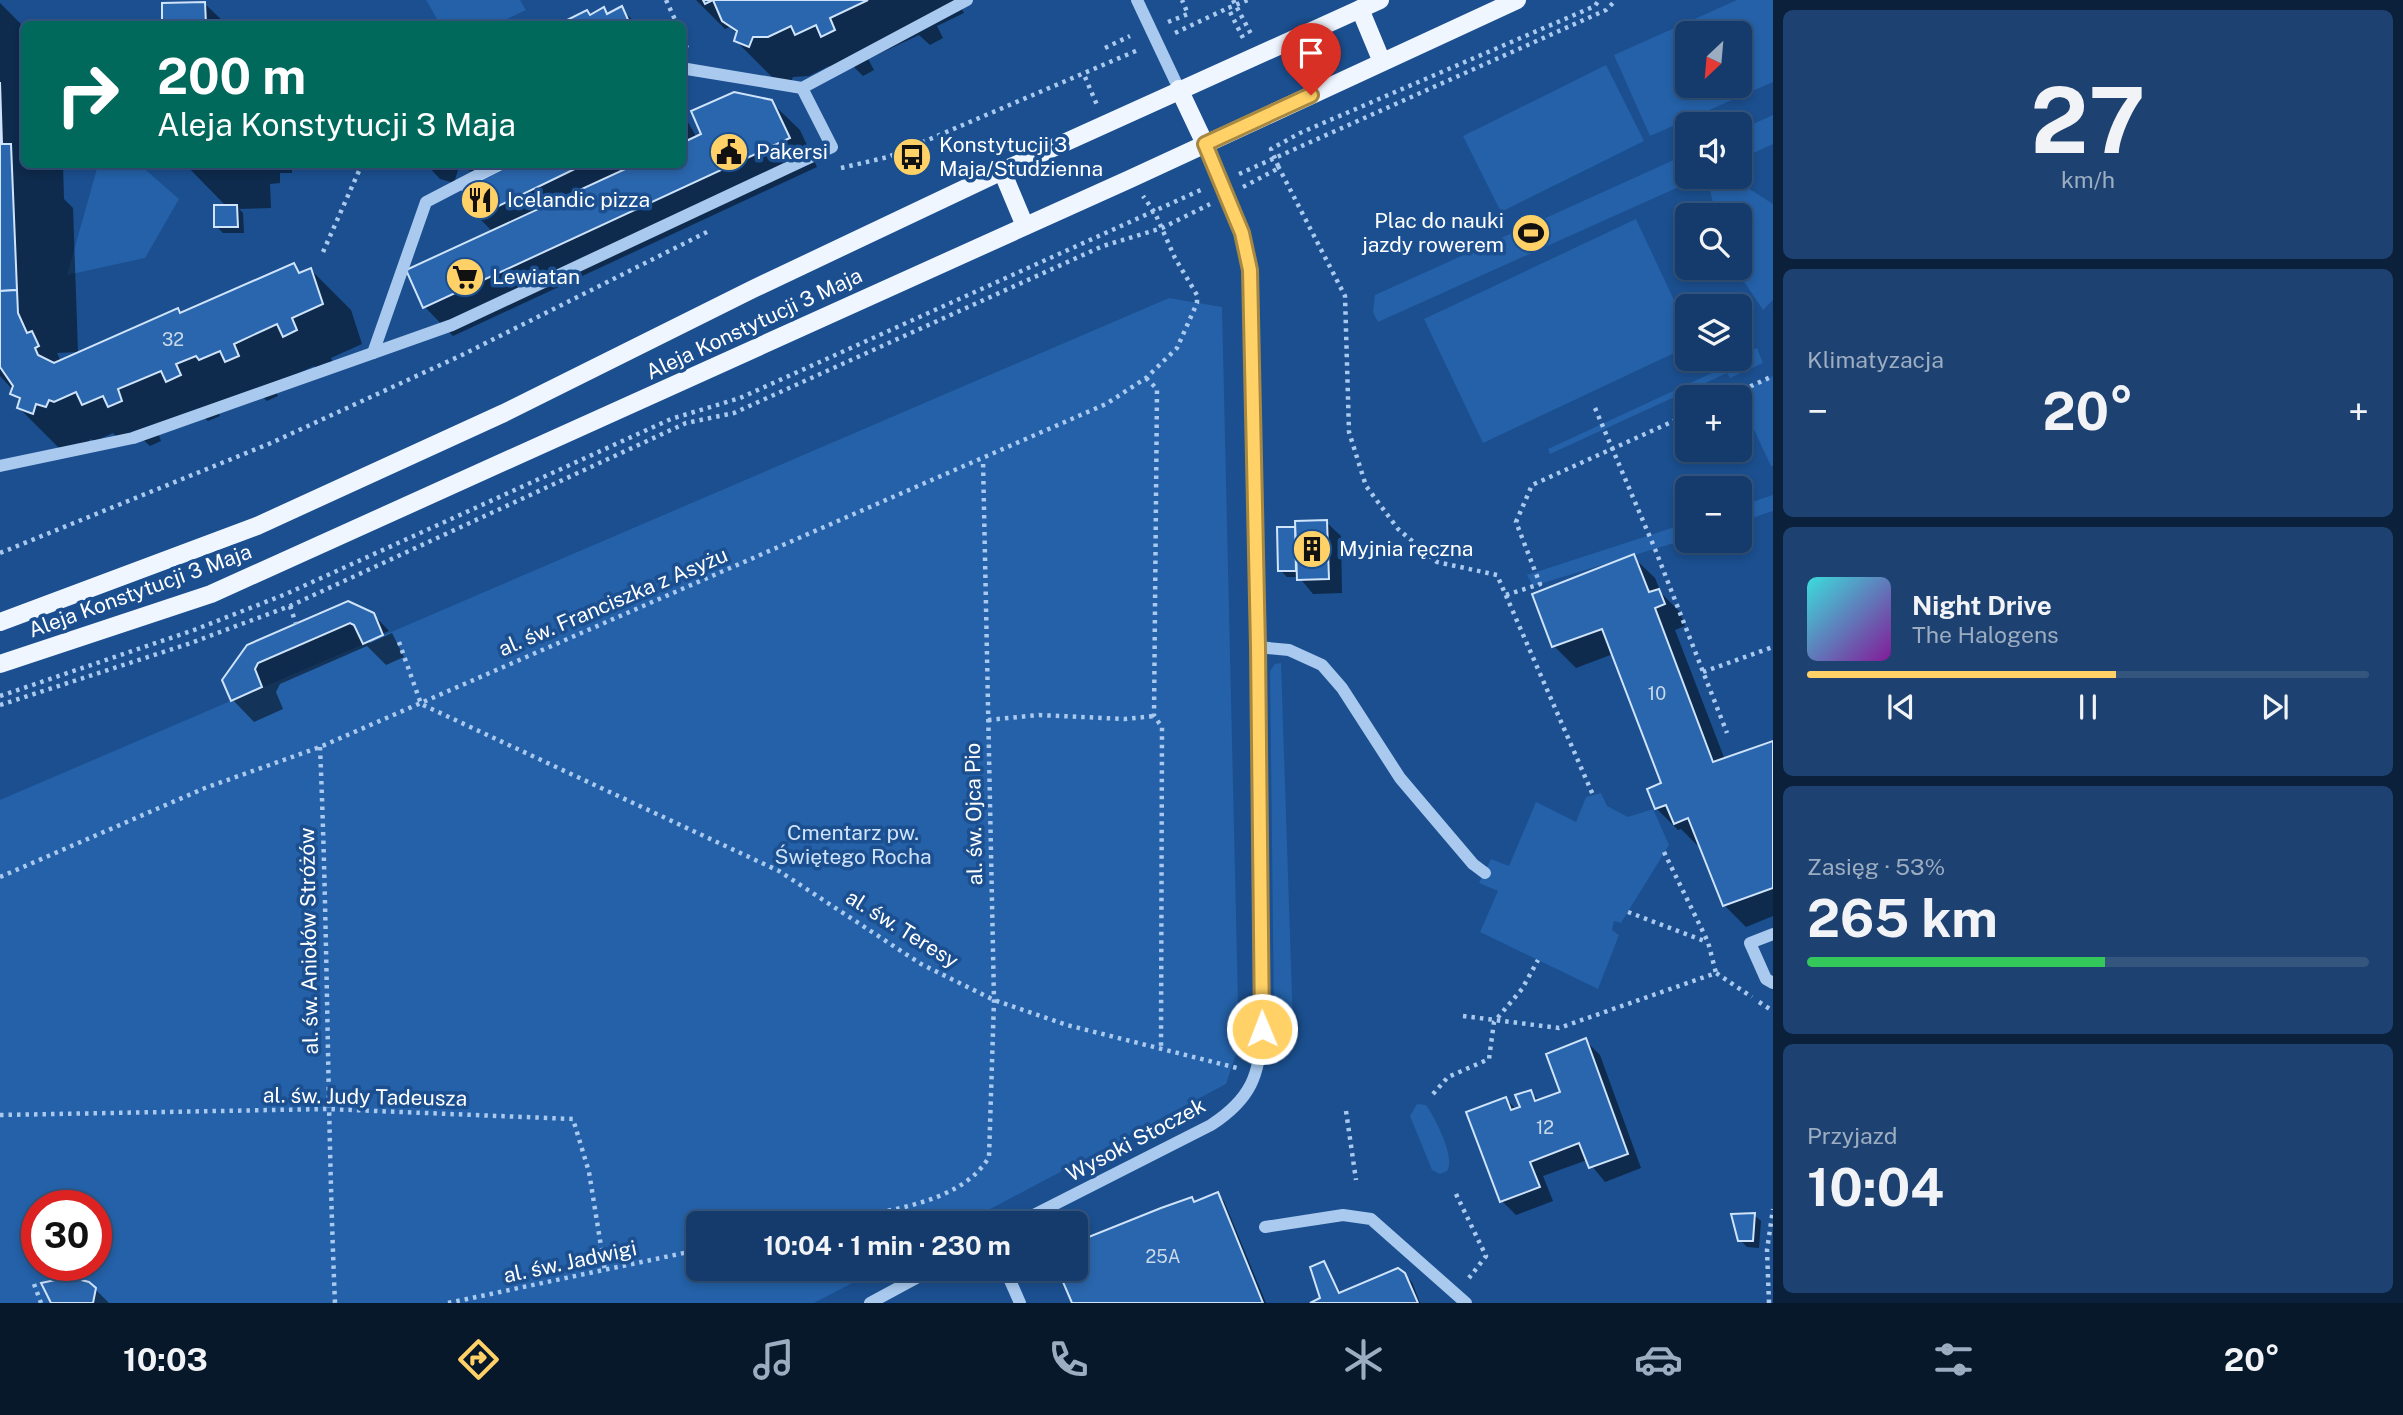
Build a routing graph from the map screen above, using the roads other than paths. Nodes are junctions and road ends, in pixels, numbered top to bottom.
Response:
1 (967, 0) edge
2 (1137, 0) edge
3 (1380, 0) edge
4 (1517, 0) edge
5 (1360, 9) junction
6 (1382, 62) junction
7 (686, 69) edge
8 (802, 88) junction
9 (1179, 89) junction
10 (1205, 144) junction
11 (491, 168) edge
12 (1002, 171) junction
13 (1025, 226) junction
14 (373, 353) junction
15 (0, 466) edge
16 (0, 622) edge
17 (1258, 647) junction
18 (0, 664) edge
19 (1485, 873) dead end
20 (1773, 934) edge
21 (1773, 983) edge
22 (1042, 1211) edge
23 (1265, 1227) dead end
24 (911, 1281) edge
25 (1010, 1281) edge
26 (1461, 1298) edge
27 (870, 1303) edge
28 (1020, 1303) edge

1 - 8 street
2 - 9 street
3 - 5 main road, Aleja Konstytucji 3 Maja
4 - 6 main road, Aleja Konstytucji 3 Maja
5 - 6 main road
5 - 9 main road, Aleja Konstytucji 3 Maja
6 - 10 main road, Aleja Konstytucji 3 Maja
7 - 8 street
8 - 14 street
9 - 10 main road
9 - 12 main road, Aleja Konstytucji 3 Maja
10 - 13 main road, Aleja Konstytucji 3 Maja
10 - 17 street
11 - 14 street
12 - 13 main road
12 - 16 main road, Aleja Konstytucji 3 Maja
13 - 18 main road, Aleja Konstytucji 3 Maja
14 - 15 street
17 - 19 street
17 - 22 street, Wysoki Stoczek
20 - 21 street
23 - 26 street
24 - 27 street
25 - 28 street

